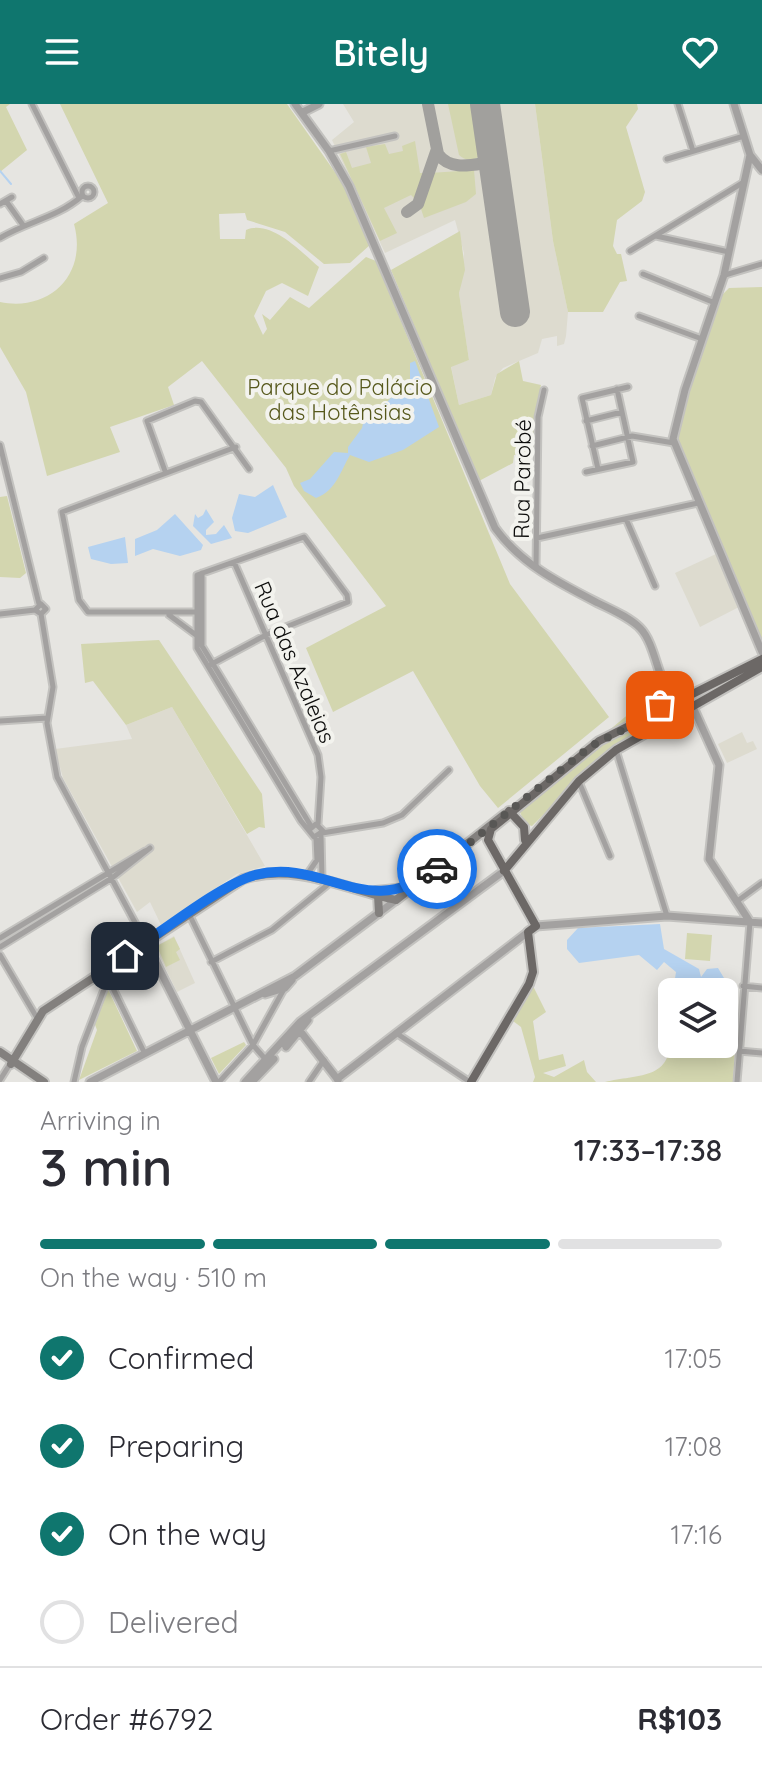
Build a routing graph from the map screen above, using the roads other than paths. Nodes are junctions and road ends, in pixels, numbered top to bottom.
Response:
1 (32, 104) edge
2 (295, 104) edge
3 (319, 104) edge
4 (678, 104) edge
5 (734, 104) edge
6 (303, 112) junction
7 (395, 136) dead end
8 (744, 136) junction
9 (329, 151) junction
10 (693, 151) junction
11 (750, 155) junction
12 (667, 159) dead end
13 (762, 170) edge
14 (744, 181) junction
15 (6, 200) edge
16 (23, 225) junction
17 (656, 236) junction
18 (0, 238) edge
19 (630, 251) dead end
20 (730, 252) junction
21 (44, 258) dead end
22 (762, 264) edge
23 (643, 274) dead end
24 (724, 275) junction
25 (0, 278) edge
26 (715, 303) junction
27 (639, 316) dead end
28 (702, 339) junction
29 (628, 387) dead end
30 (617, 389) junction
31 (544, 390) dead end
32 (622, 412) junction
33 (586, 421) junction
34 (627, 436) junction
35 (674, 443) junction
36 (592, 446) junction
37 (1, 447) edge
38 (236, 447) junction
39 (249, 469) dead end
40 (598, 469) junction
41 (165, 471) junction
42 (586, 472) dead end
43 (698, 503) junction
44 (626, 519) junction
45 (537, 538) junction
46 (234, 562) junction
47 (536, 568) junction
48 (655, 586) dead end
49 (38, 609) junction
50 (198, 612) junction
51 (0, 614) edge
52 (168, 615) junction
53 (197, 635) junction
54 (266, 635) junction
55 (762, 652) edge
56 (762, 659) edge
57 (211, 665) junction
58 (658, 665) junction
59 (762, 667) edge
60 (725, 679) junction
61 (698, 693) junction
62 (692, 705) junction
63 (47, 718) junction
64 (644, 719) junction
65 (0, 721) edge
66 (616, 750) junction
67 (449, 770) dead end
68 (579, 781) junction
69 (536, 790) junction
70 (509, 811) junction
71 (547, 817) junction
72 (318, 824) junction
73 (522, 824) junction
74 (310, 828) junction
75 (320, 836) junction
76 (488, 840) junction
77 (462, 848) junction
78 (521, 849) junction
79 (496, 854) junction
80 (610, 856) dead end
81 (514, 857) junction
82 (502, 868) junction
83 (110, 875) junction
84 (306, 876) junction
85 (327, 881) junction
86 (762, 883) edge
87 (415, 886) junction
88 (373, 893) junction
89 (396, 900) junction
90 (736, 902) junction
91 (379, 913) junction
92 (189, 914) junction
93 (667, 916) junction
94 (750, 922) junction
95 (762, 923) edge
96 (532, 929) junction
97 (5, 938) edge
98 (146, 943) junction
99 (0, 947) edge
100 (0, 955) edge
101 (211, 962) junction
102 (106, 974) junction
103 (289, 981) junction
104 (743, 986) junction
105 (762, 988) edge
106 (234, 1008) junction
107 (37, 1018) junction
108 (191, 1030) junction
109 (295, 1031) junction
110 (396, 1033) junction
111 (253, 1045) junction
112 (739, 1051) junction
113 (762, 1053) edge
114 (0, 1054) edge
115 (145, 1054) junction
116 (267, 1060) junction
117 (12, 1062) junction
118 (324, 1063) junction
119 (29, 1074) junction
120 (0, 1080) edge
121 (338, 1080) edge
122 (37, 1082) edge
123 (44, 1082) edge
124 (74, 1082) edge
125 (90, 1082) edge
126 (218, 1082) edge
127 (245, 1082) edge
128 (252, 1082) edge
129 (309, 1082) edge
130 (470, 1082) edge
131 (737, 1082) edge

1 - 16 street
2 - 6 street
3 - 6 street
4 - 10 street
5 - 8 street
6 - 9 street
7 - 9 street
8 - 10 street
8 - 11 street
9 - 47 street
10 - 12 street
11 - 13 street
11 - 14 street
14 - 17 street
14 - 20 street
15 - 16 street
16 - 18 street
17 - 19 street
17 - 20 street
20 - 24 street
21 - 25 street
22 - 24 street
23 - 26 street
24 - 26 street
26 - 28 street
27 - 28 street
28 - 35 street
29 - 30 street
30 - 32 street
30 - 33 street
31 - 45 street, Rua Parobé
32 - 33 street
32 - 34 street
33 - 36 street
34 - 35 street
34 - 36 street
34 - 40 street
35 - 43 street
36 - 40 street
37 - 49 street
38 - 39 street
38 - 41 street
38 - 41 street
40 - 42 street
41 - 52 street
43 - 44 street
43 - 55 street
44 - 45 street
44 - 48 street
45 - 47 street, Rua Parobé
46 - 50 street
46 - 54 street, Rua das Azaleias
46 - 54 street
47 - 58 street
49 - 51 street
49 - 63 street
50 - 52 street
50 - 53 street
52 - 53 street
53 - 57 street
54 - 57 street
54 - 72 street, Rua das Azaleias
56 - 60 main road
57 - 74 street
58 - 61 street
58 - 64 street
59 - 62 main road
60 - 61 main road
60 - 62 main road
61 - 64 main road
62 - 66 main road
62 - 90 street
63 - 65 street
63 - 83 street
64 - 69 main road
66 - 68 main road
66 - 93 street
67 - 75 street
68 - 71 main road
68 - 80 street
69 - 70 main road
69 - 73 main road
70 - 73 main road
70 - 76 main road
70 - 77 main road
71 - 73 main road
71 - 78 main road
72 - 74 street
72 - 75 street
73 - 78 main road
74 - 75 street
75 - 84 street
75 - 85 street
76 - 77 main road
76 - 79 main road
77 - 87 main road
78 - 81 main road
79 - 81 main road
79 - 82 main road
81 - 82 main road
82 - 96 main road
82 - 109 street
83 - 83 street
83 - 97 street
83 - 98 street
84 - 85 main road
84 - 92 main road
85 - 88 main road
85 - 101 street
86 - 90 street
87 - 88 main road
87 - 89 main road
88 - 89 main road
88 - 91 main road
89 - 91 street
90 - 94 street
91 - 103 street
92 - 98 main road
92 - 101 street
93 - 94 street
93 - 96 street
94 - 95 street
94 - 104 street
96 - 110 street
96 - 130 main road
97 - 99 street
98 - 102 main road
98 - 108 street
100 - 107 street
101 - 106 street
102 - 107 main road
102 - 115 street
102 - 124 street
103 - 106 street
103 - 111 street
104 - 105 street
104 - 112 street
106 - 108 street
106 - 111 street
107 - 117 main road
108 - 115 street
108 - 126 street
109 - 116 street
109 - 118 street
109 - 128 street
110 - 121 street
110 - 130 street
111 - 116 street
111 - 126 street
112 - 113 street
112 - 131 street
114 - 117 main road
115 - 125 street
116 - 127 street
117 - 119 main road
117 - 120 street
118 - 121 street
118 - 129 street
119 - 122 main road
119 - 123 main road

